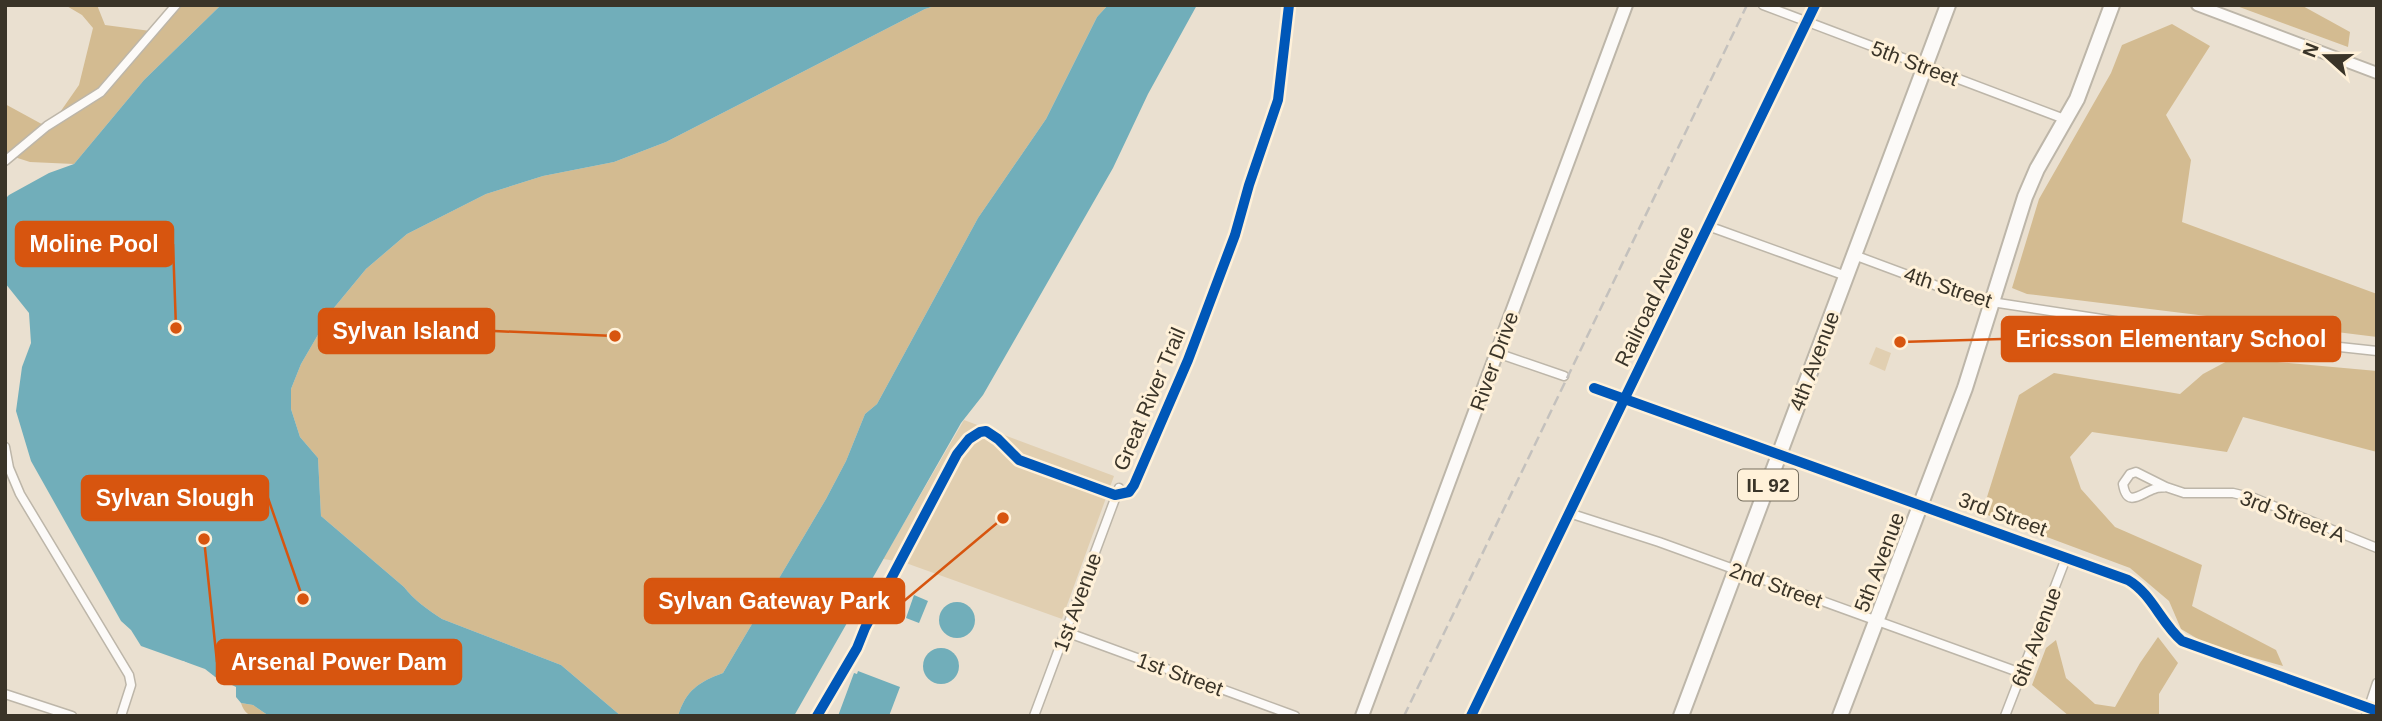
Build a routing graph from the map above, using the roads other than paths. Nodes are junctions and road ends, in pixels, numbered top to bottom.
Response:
1 (176, 5) edge
2 (1626, 5) edge
3 (1763, 5) edge
4 (1815, 5) edge
5 (1948, 5) edge
6 (2112, 5) edge
7 (2197, 5) edge
8 (1807, 22) junction
9 (1925, 66) junction
10 (2377, 73) edge
11 (2067, 120) junction
12 (5, 161) edge
13 (1708, 226) junction
14 (1854, 255) junction
15 (1846, 276) junction
16 (1991, 302) junction
17 (2377, 351) edge
18 (1497, 353) junction
19 (1563, 376) dead end
20 (1594, 388) dead end
21 (1625, 399) junction
22 (5, 447) edge
23 (1779, 455) junction
24 (2166, 487) junction
25 (1119, 488) dead end
26 (1921, 505) junction
27 (1569, 513) junction
28 (2377, 548) edge
29 (2066, 558) junction
30 (1736, 570) junction
31 (1877, 622) junction
32 (1066, 632) junction
33 (2021, 673) junction
34 (2377, 683) edge
35 (5, 694) edge
36 (2377, 711) edge
37 (2367, 712) edge
38 (72, 716) edge
39 (121, 716) edge
40 (1034, 716) edge
41 (1295, 716) edge
42 (1362, 716) edge
43 (1471, 716) edge
44 (1681, 716) edge
45 (1840, 716) edge
46 (2005, 716) edge

1 - 12 street
2 - 18 main road, River Drive
3 - 8 street, 5th Street
4 - 8 street, Railroad Avenue
5 - 9 main road, 4th Avenue / IL 92
6 - 11 main road, 5th Avenue
7 - 10 street
8 - 9 street, 5th Street
8 - 13 street, Railroad Avenue
9 - 11 street, 5th Street
9 - 14 main road, 4th Avenue / IL 92
11 - 16 main road, 5th Avenue
13 - 15 street
13 - 21 street, Railroad Avenue
14 - 15 main road, 4th Avenue / IL 92
14 - 16 street, 4th Street
15 - 23 main road, 4th Avenue / IL 92
16 - 17 street, 4th Street
16 - 26 main road, 5th Avenue
18 - 19 street
18 - 42 main road, River Drive
20 - 21 street, 3rd Street
21 - 23 street, 3rd Street
21 - 27 street, Railroad Avenue
22 - 39 street
23 - 26 street, 3rd Street
23 - 30 main road, 4th Avenue / IL 92
24 - 24 street, 3rd Street A
24 - 28 street, 3rd Street A
25 - 32 street, 1st Avenue
26 - 29 street, 3rd Street
26 - 31 main road, 5th Avenue
27 - 30 street, 2nd Street
27 - 43 street, Railroad Avenue
29 - 33 street, 6th Avenue
29 - 37 street, 3rd Street
30 - 31 street, 2nd Street
30 - 44 main road, 4th Avenue / IL 92
31 - 33 street, 2nd Street
31 - 45 main road, 5th Avenue
32 - 40 street, 1st Avenue
32 - 41 street, 1st Street
33 - 46 street, 6th Avenue
34 - 37 street
35 - 38 street
36 - 37 street, 3rd Street

